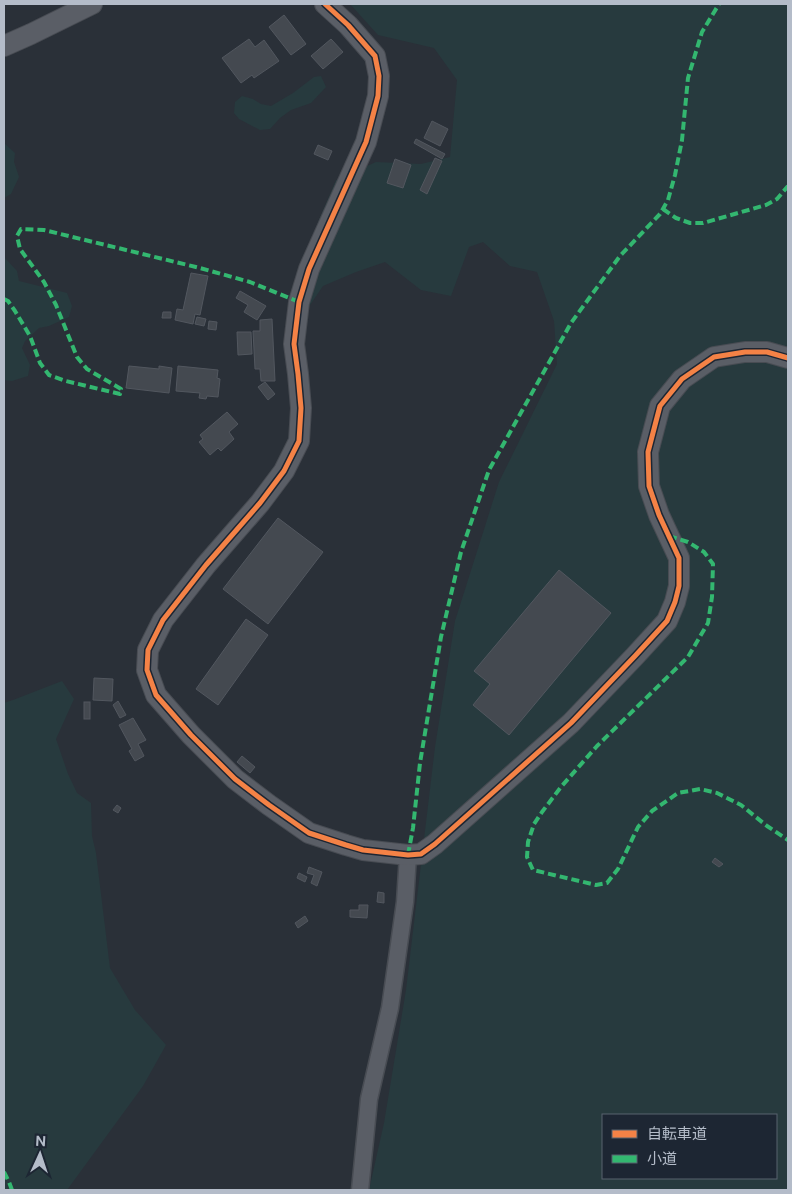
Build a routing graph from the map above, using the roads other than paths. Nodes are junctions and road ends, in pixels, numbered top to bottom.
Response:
1 (92, 4) edge
2 (325, 4) edge
3 (4, 46) edge
4 (788, 358) edge
5 (408, 855) junction
6 (360, 1190) edge

1 - 3 street
2 - 5 street
4 - 5 street
5 - 6 street

